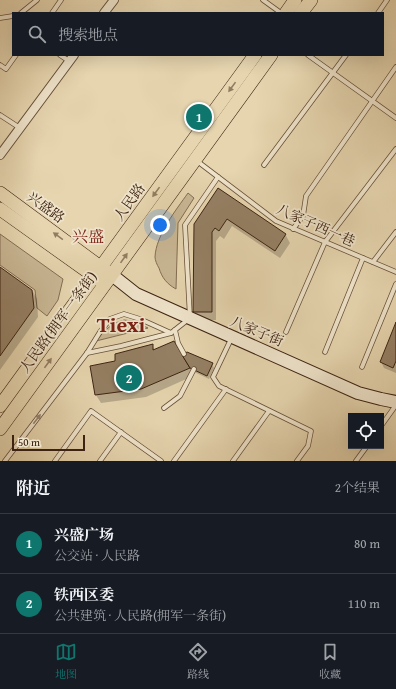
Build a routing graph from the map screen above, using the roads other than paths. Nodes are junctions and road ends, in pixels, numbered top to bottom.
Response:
1 (37, 0) edge
2 (60, 0) edge
3 (114, 0) edge
4 (263, 0) edge
5 (295, 0) edge
6 (311, 0) edge
7 (387, 0) edge
8 (22, 12) edge
9 (53, 12) edge
10 (105, 12) edge
11 (280, 12) edge
12 (287, 12) edge
13 (302, 12) edge
14 (379, 12) edge
15 (12, 16) edge
16 (0, 18) edge
17 (15, 56) edge
18 (254, 56) edge
19 (270, 56) edge
20 (309, 56) edge
21 (345, 56) edge
22 (71, 58) edge
23 (0, 65) edge
24 (396, 67) edge
25 (333, 72) junction
26 (372, 101) junction
27 (0, 115) edge
28 (396, 118) edge
29 (20, 128) junction
30 (396, 149) edge
31 (0, 155) edge
32 (195, 159) junction
33 (264, 165) dead end
34 (218, 177) junction
35 (0, 193) edge
36 (0, 209) edge
37 (293, 229) junction
38 (396, 232) edge
39 (141, 234) joint
40 (325, 242) junction
41 (363, 258) junction
42 (373, 262) junction
43 (396, 272) edge
44 (103, 276) junction
45 (396, 284) edge
46 (190, 318) junction
47 (175, 330) junction
48 (286, 332) dead end
49 (171, 333) junction
50 (232, 337) junction
51 (325, 352) dead end
52 (87, 353) junction
53 (184, 354) dead end
54 (362, 367) dead end
55 (194, 369) dead end
56 (226, 390) junction
57 (396, 402) edge
58 (396, 405) edge
59 (0, 406) edge
60 (164, 408) dead end
61 (269, 411) junction
62 (384, 422) edge
63 (0, 429) edge
64 (121, 432) junction
65 (365, 449) edge
66 (6, 461) edge
67 (54, 461) edge
68 (100, 461) edge
69 (161, 461) edge
70 (174, 461) edge
71 (233, 461) edge
72 (297, 461) edge
73 (356, 461) edge

1 - 8 lane
2 - 9 lane
3 - 10 street
4 - 11 lane
5 - 12 main road
6 - 13 main road
7 - 14 lane
15 - 16 lane
17 - 23 lane
18 -> 44 main road, 人民路
19 - 32 main road, 人民路
20 - 25 lane
21 - 25 lane
22 - 29 street
24 - 26 lane
25 - 26 lane
25 - 33 lane
26 - 28 lane
26 - 37 lane
27 - 29 lane
29 - 31 street
30 - 40 lane
32 - 34 lane, 八家子西一巷
32 - 39 main road, 人民路
34 - 37 lane, 八家子西一巷
34 - 46 lane
44 -> 35 main road, 兴盛路
36 - 44 main road, 兴盛路
37 - 40 lane, 八家子西一巷
38 - 42 lane
44 -> 39 main road, 人民路(拥军一条街)
40 - 41 lane, 八家子西一巷
40 - 48 lane
41 - 42 lane, 八家子西一巷
41 - 51 lane
42 - 43 lane, 八家子西一巷
44 - 46 street, 八家子街
44 - 59 main road, 人民路
63 -> 44 main road, 人民路(拥军一条街)
45 - 54 lane
46 - 47 lane
46 - 50 street, 八家子街
47 - 49 lane
47 - 53 lane
49 - 52 lane
49 - 52 lane
50 - 56 lane
50 - 57 street, 八家子街
66 -> 52 lane
55 - 60 lane
56 - 61 lane
56 - 70 lane
58 - 62 lane
61 - 71 lane
61 - 72 lane
64 - 67 lane
64 - 68 lane
64 - 69 lane
65 - 73 lane

